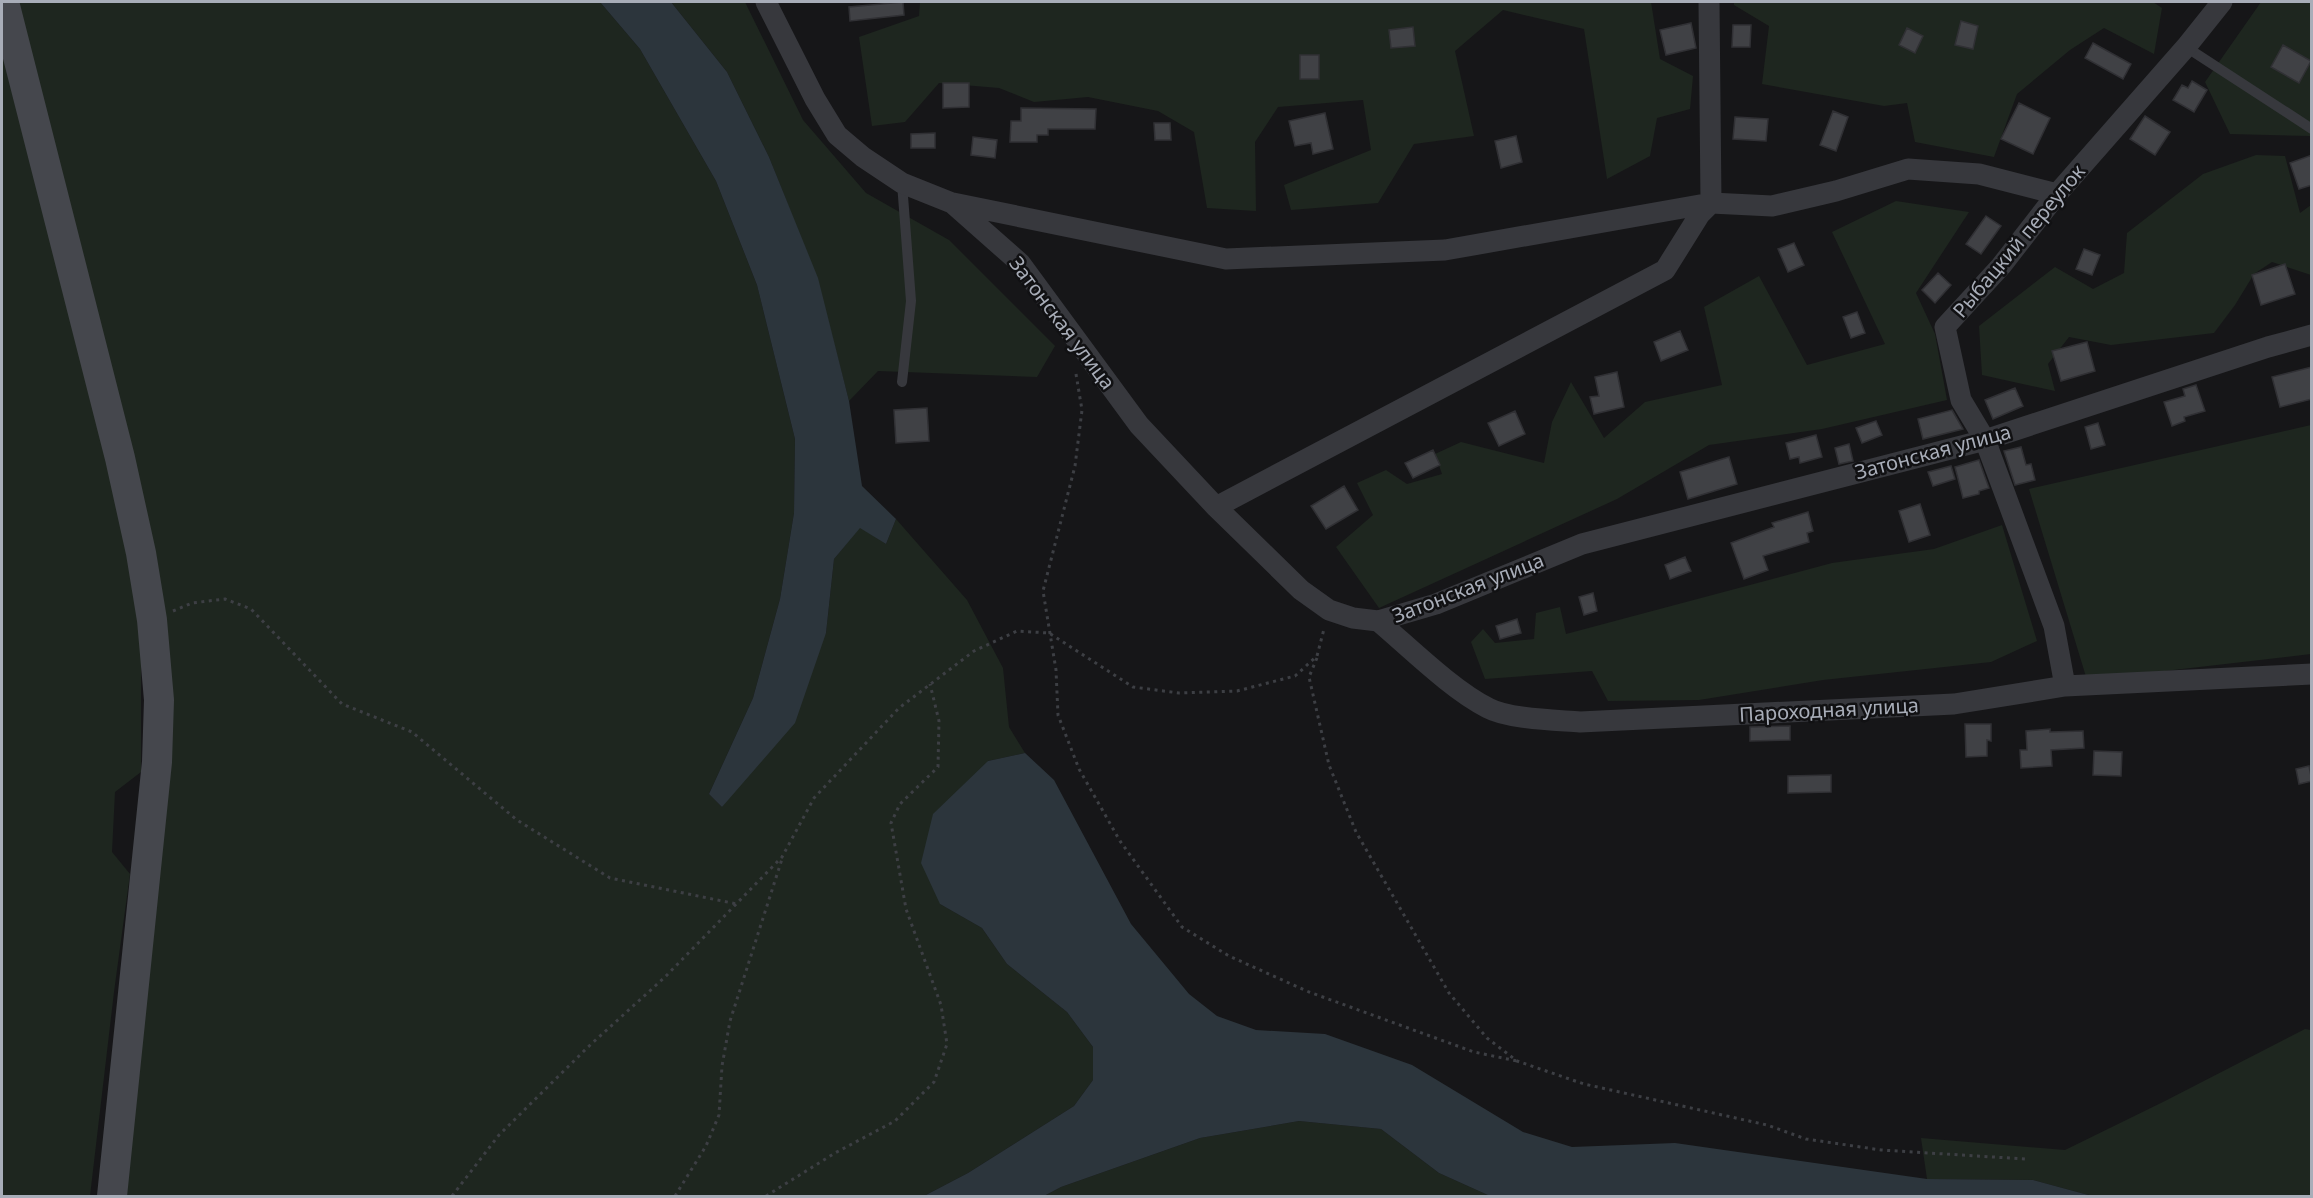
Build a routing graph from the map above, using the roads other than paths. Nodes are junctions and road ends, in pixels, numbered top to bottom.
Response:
1 (4, 2) edge
2 (766, 2) edge
3 (1709, 2) edge
4 (2222, 2) edge
5 (2186, 46) junction
6 (2312, 129) edge
7 (902, 183) junction
8 (2057, 194) junction
9 (952, 202) junction
10 (1711, 203) junction
11 (2312, 335) edge
12 (902, 382) dead end
13 (1985, 440) junction
14 (1216, 507) junction
15 (1378, 621) junction
16 (2312, 674) edge
17 (2065, 686) junction
18 (112, 1197) edge

1 - 18 street
2 - 7 street, Затонская улица
3 - 10 street
4 - 5 street, Рыбацкий переулок
5 - 6 lane
5 - 8 street, Рыбацкий переулок
7 - 9 street, Затонская улица
7 - 12 lane
8 - 10 street
8 - 13 street, Рыбацкий переулок
9 - 10 street
9 - 14 street, Затонская улица
10 - 14 street
11 - 13 street, Затонская улица
13 - 15 street, Затонская улица
13 - 17 street, Рыбацкий переулок
14 - 15 street, Затонская улица
15 - 17 street, Пароходная улица
16 - 17 street, Пароходная улица

